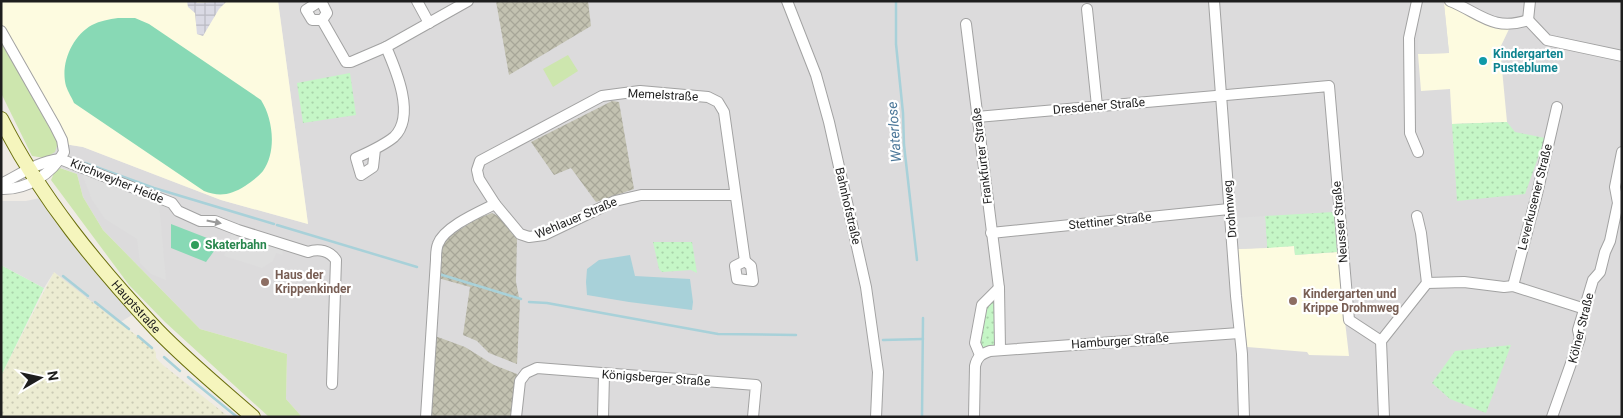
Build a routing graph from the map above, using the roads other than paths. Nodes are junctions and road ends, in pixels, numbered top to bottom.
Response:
1 (320, 1) edge
2 (417, 1) edge
3 (468, 1) edge
4 (787, 1) edge
5 (1214, 1) edge
6 (1417, 1) edge
7 (1450, 1) edge
8 (1530, 1) edge
9 (1087, 9) dead end
10 (322, 20) junction
11 (1528, 20) junction
12 (429, 24) junction
13 (966, 24) dead end
14 (1, 31) edge
15 (386, 47) junction
16 (1622, 56) edge
17 (1329, 86) joint
18 (1220, 94) junction
19 (1098, 106) junction
20 (1556, 107) dead end
21 (977, 117) junction
22 (1, 119) edge
23 (376, 149) dead end
24 (1418, 152) dead end
25 (1622, 152) edge
26 (60, 159) junction
27 (1620, 166) edge
28 (33, 174) junction
29 (1, 184) edge
30 (1, 189) edge
31 (735, 195) junction
32 (495, 204) junction
33 (1229, 209) junction
34 (1417, 216) dead end
35 (991, 233) junction
36 (745, 261) dead end
37 (1427, 283) junction
38 (1513, 286) junction
39 (998, 288) junction
40 (1585, 309) junction
41 (1239, 333) junction
42 (1381, 341) junction
43 (1000, 349) junction
44 (980, 355) junction
45 (604, 374) junction
46 (332, 384) dead end
47 (1554, 416) edge
48 (254, 417) edge
49 (426, 417) edge
50 (516, 417) edge
51 (603, 417) edge
52 (754, 417) edge
53 (876, 417) edge
54 (974, 417) edge
55 (1244, 417) edge
56 (1384, 417) edge

1 - 10 street
1 - 10 street
2 - 12 street
3 - 12 street
4 - 53 street, Bahnhofstraße
5 - 18 street, Drohmweg
6 - 24 street
7 - 11 street
8 - 11 street
9 - 19 street
10 - 15 street
11 - 16 street
12 - 15 street
13 - 21 street, Frankfurter Straße
14 - 26 street
15 - 23 street
17 - 18 street, Dresdener Straße
17 - 42 street, Neusser Straße
18 - 19 street, Dresdener Straße
18 - 33 street, Drohmweg
19 - 21 street, Dresdener Straße
20 - 38 street, Leverkusener Straße
21 - 35 street, Frankfurter Straße
22 - 28 main road, Hauptstraße
25 - 27 street, Kölner Straße
26 - 28 street
26 -> 46 street, Kirchweyher Heide
27 - 40 street, Kölner Straße
28 - 29 street
28 - 30 street
28 - 48 main road, Hauptstraße
31 - 32 street, Wehlauer Straße
31 - 32 street, Memelstraße
31 - 36 street, Memelstraße
32 - 49 street
33 - 35 street, Stettiner Straße
33 - 41 street, Drohmweg
34 - 37 street
35 - 39 street, Frankfurter Straße
37 - 38 street
37 - 42 street
38 - 40 street
39 - 43 street, Frankfurter Straße
39 - 44 street
40 - 47 street, Kölner Straße
41 - 43 street, Hamburger Straße
41 - 55 street, Drohmweg
42 - 56 street
43 - 44 street
44 - 54 street
45 - 50 street, Königsberger Straße
45 - 51 street
45 - 52 street, Königsberger Straße

